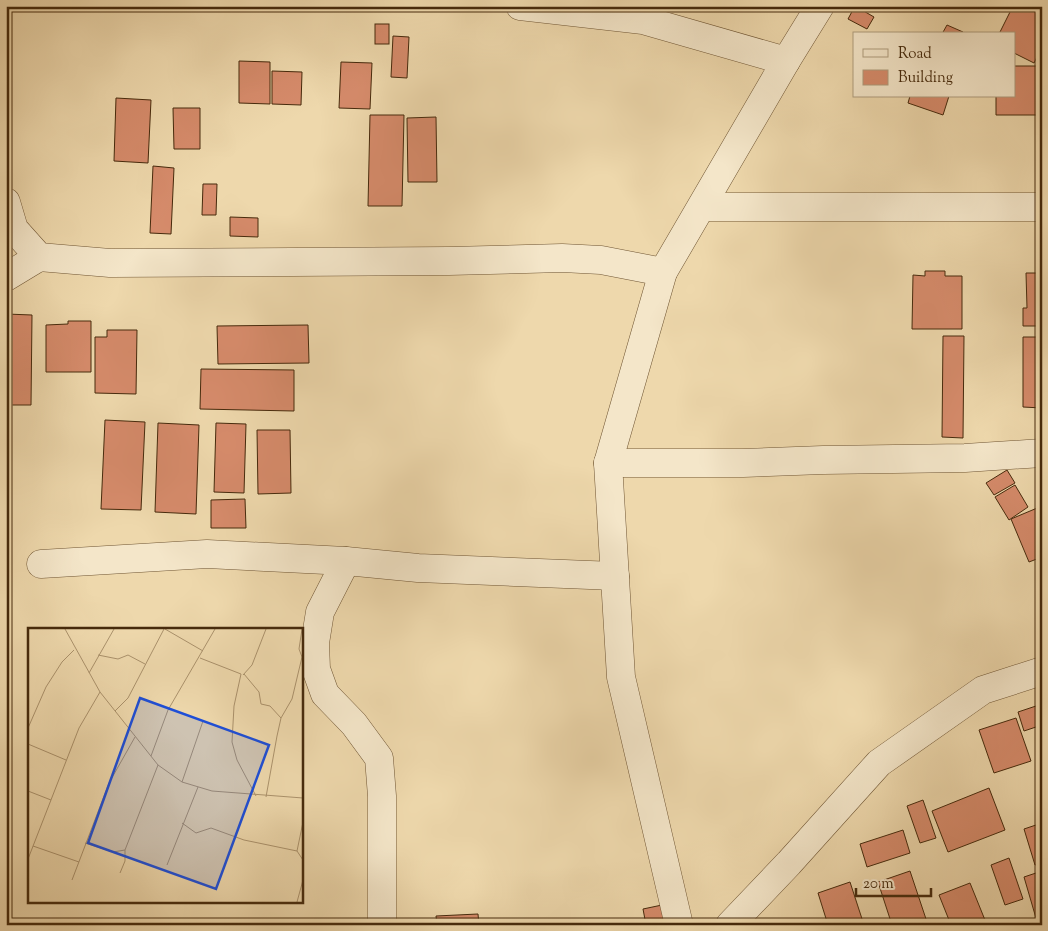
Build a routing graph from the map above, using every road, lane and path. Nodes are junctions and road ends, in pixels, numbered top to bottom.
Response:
1 (520, 6) edge
2 (820, 6) edge
3 (786, 61) junction
4 (6, 202) edge
5 (702, 207) junction
6 (1042, 207) edge
7 (39, 257) junction
8 (664, 272) junction
9 (6, 277) edge
10 (1042, 453) edge
11 (608, 463) junction
12 (346, 561) junction
13 (40, 564) dead end
14 (615, 576) junction
15 (1042, 671) edge
16 (382, 925) edge
17 (679, 925) edge
18 (730, 925) edge

1 - 3 street
2 - 3 street
3 - 5 street
4 - 7 street
5 - 6 street
5 - 8 street
7 - 8 street
7 - 9 street
8 - 11 street
10 - 11 street
11 - 14 street
12 - 13 street
12 - 14 street
12 - 16 street
14 - 17 street
15 - 18 street

